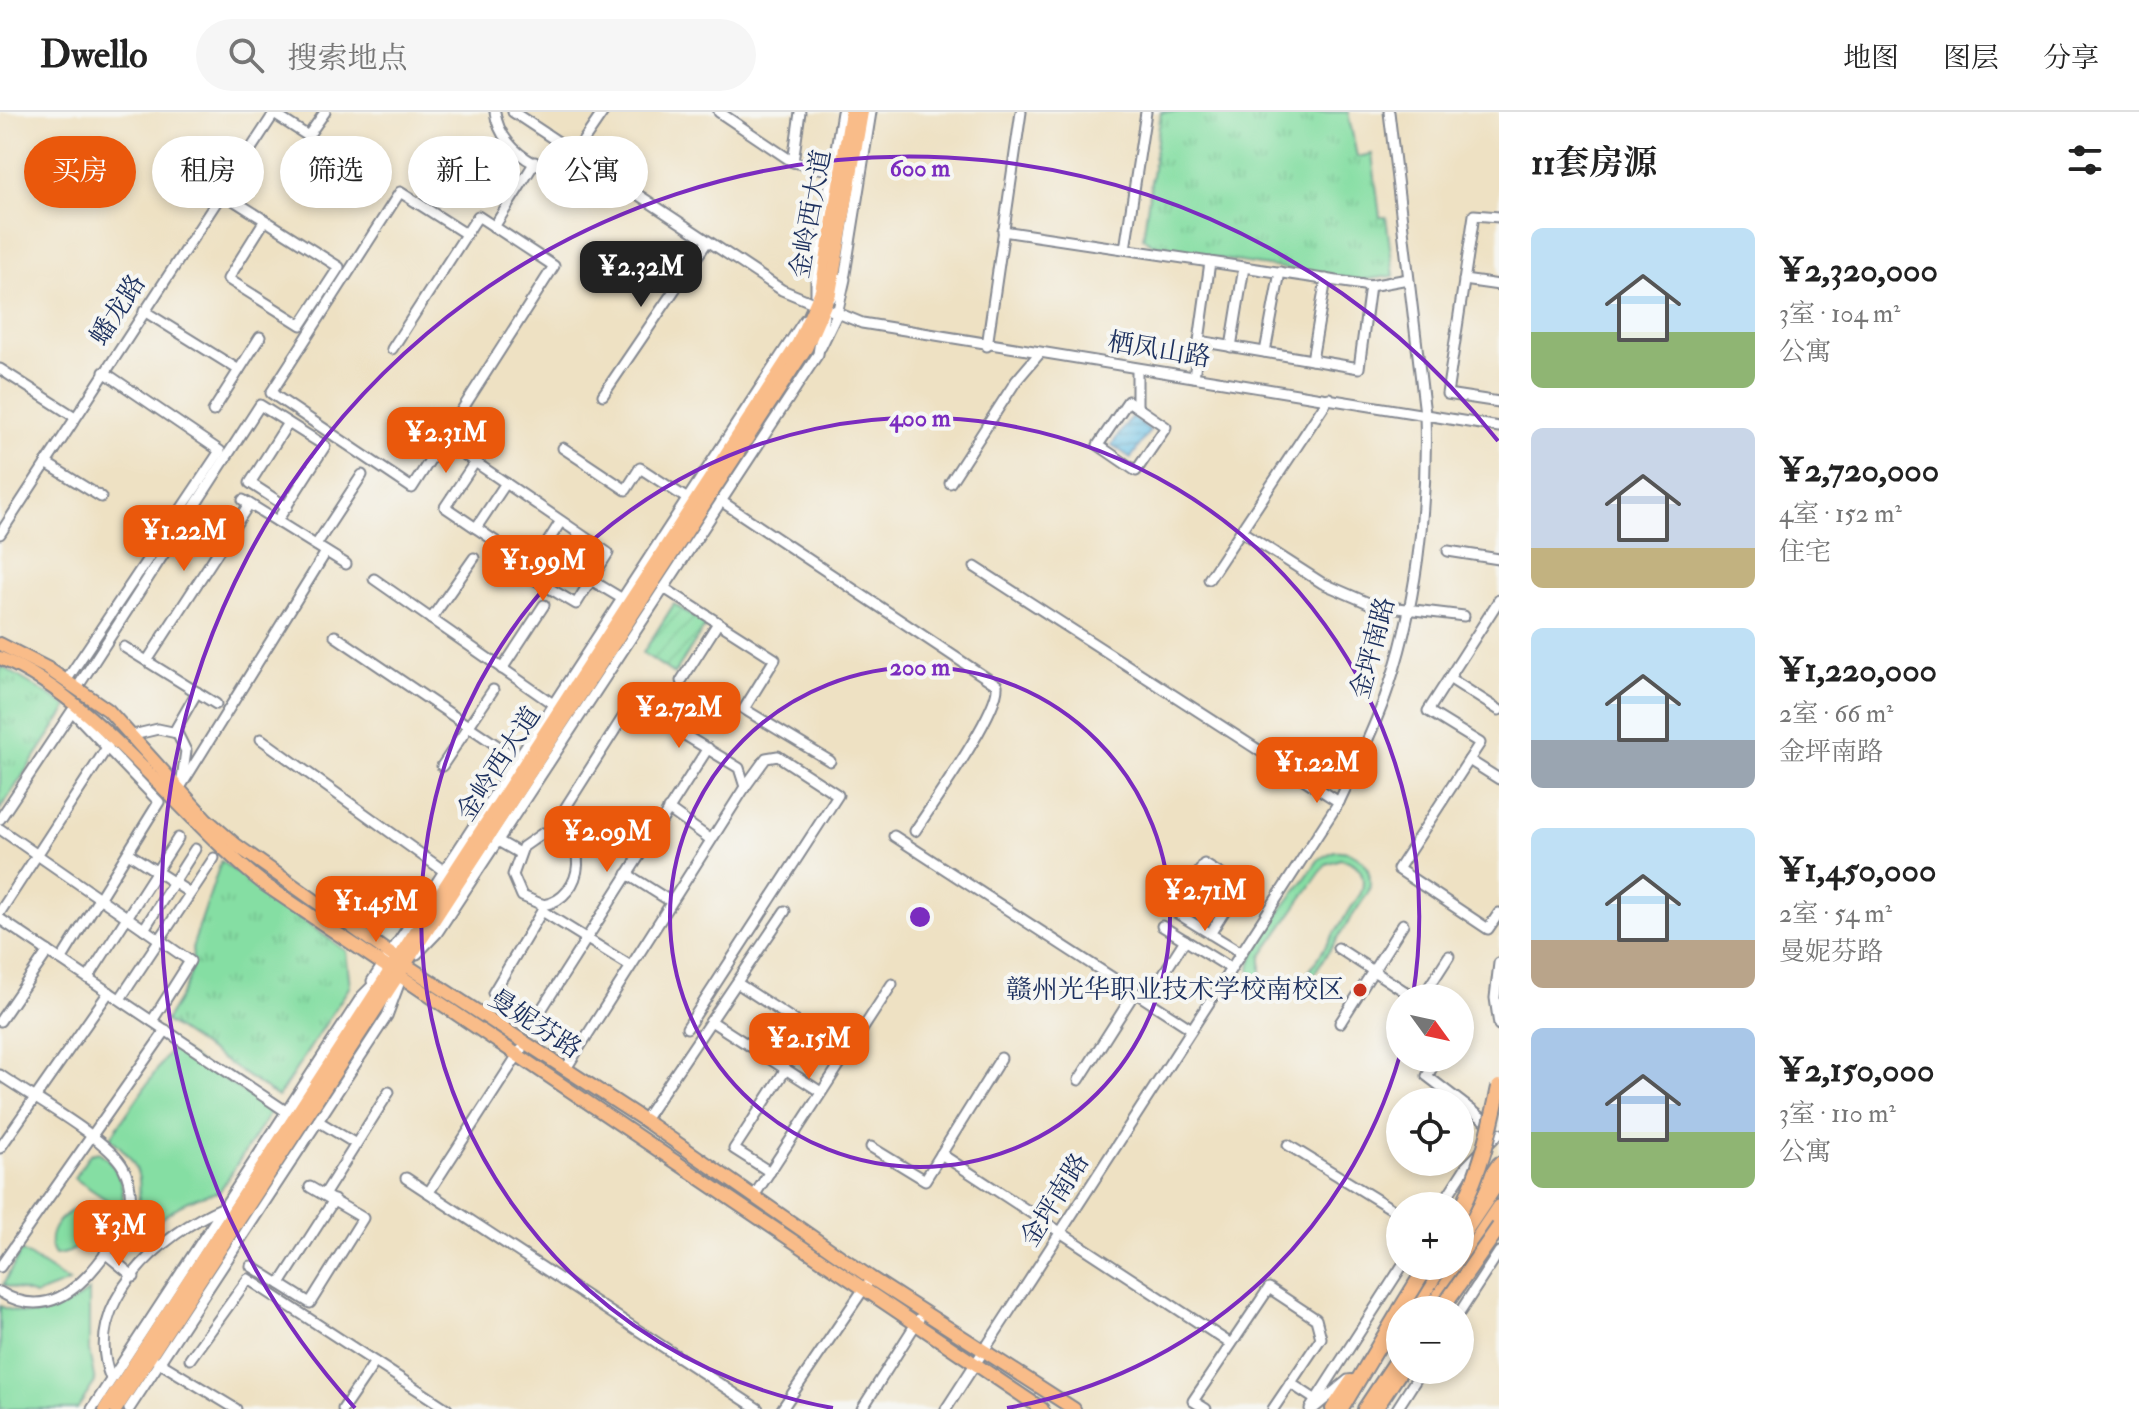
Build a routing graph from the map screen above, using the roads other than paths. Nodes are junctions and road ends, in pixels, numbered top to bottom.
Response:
1 (325, 112) edge
2 (495, 112) edge
3 (513, 112) edge
4 (603, 112) edge
5 (719, 112) edge
6 (800, 112) edge
7 (842, 112) edge
8 (851, 112) edge
9 (862, 112) edge
10 (871, 112) edge
11 (1021, 112) edge
12 (1146, 112) edge
13 (1389, 112) edge
14 (274, 113) edge
15 (259, 136) edge
16 (549, 136) edge
17 (587, 136) edge
18 (535, 162) joint
19 (793, 162) junction
20 (832, 171) junction
21 (648, 201) edge
22 (212, 208) edge
23 (246, 208) edge
24 (1499, 217) edge
25 (265, 220) junction
26 (494, 227) junction
27 (1003, 231) junction
28 (466, 234) junction
29 (707, 242) junction
30 (1125, 249) junction
31 (1210, 262) junction
32 (1244, 267) junction
33 (1280, 272) junction
34 (1326, 279) junction
35 (1408, 279) junction
36 (1464, 280) junction
37 (1499, 285) edge
38 (1370, 286) junction
39 (821, 307) junction
40 (144, 311) junction
41 (260, 337) dead end
42 (1199, 341) junction
43 (987, 346) junction
44 (1231, 347) junction
45 (392, 349) dead end
46 (1265, 352) junction
47 (1039, 354) junction
48 (1312, 360) junction
49 (0, 369) edge
50 (1137, 369) junction
51 (239, 370) junction
52 (104, 372) junction
53 (1194, 377) junction
54 (603, 395) dead end
55 (1329, 398) junction
56 (1499, 402) edge
57 (1137, 407) junction
58 (213, 411) dead end
59 (1425, 414) junction
60 (75, 417) junction
61 (288, 423) junction
62 (1499, 427) edge
63 (563, 448) dead end
64 (456, 449) dead end
65 (475, 462) junction
66 (46, 463) junction
67 (362, 475) dead end
68 (506, 483) junction
69 (950, 483) dead end
70 (101, 497) dead end
71 (686, 498) junction
72 (721, 501) junction
73 (287, 507) junction
74 (277, 521) junction
75 (561, 521) junction
76 (476, 528) junction
77 (1241, 531) junction
78 (0, 534) edge
79 (316, 545) junction
80 (1448, 551) dead end
81 (326, 552) junction
82 (474, 558) dead end
83 (1499, 559) edge
84 (346, 564) dead end
85 (532, 566) junction
86 (975, 567) dead end
87 (374, 579) dead end
88 (1209, 579) dead end
89 (591, 580) junction
90 (664, 588) junction
91 (621, 598) junction
92 (1499, 600) edge
93 (544, 605) dead end
94 (1407, 609) junction
95 (1464, 616) dead end
96 (431, 619) junction
97 (718, 623) junction
98 (335, 636) dead end
99 (0, 644) edge
100 (124, 647) dead end
101 (0, 658) edge
102 (147, 661) junction
103 (502, 669) junction
104 (1449, 678) junction
105 (681, 681) dead end
106 (71, 684) junction
107 (493, 690) dead end
108 (197, 692) junction
109 (216, 704) dead end
110 (553, 704) junction
111 (1499, 710) edge
112 (468, 726) junction
113 (174, 732) junction
114 (133, 735) junction
115 (261, 739) dead end
116 (108, 746) junction
117 (708, 748) junction
118 (517, 759) junction
119 (1469, 760) junction
120 (830, 761) dead end
121 (442, 766) dead end
122 (1499, 779) edge
123 (181, 786) junction
124 (745, 787) junction
125 (1339, 802) junction
126 (668, 809) junction
127 (0, 819) edge
128 (915, 831) dead end
129 (0, 832) edge
130 (550, 832) junction
131 (894, 836) dead end
132 (178, 838) dead end
133 (710, 839) junction
134 (498, 841) junction
135 (195, 849) dead end
136 (128, 853) junction
137 (519, 853) junction
138 (36, 856) junction
139 (214, 858) dead end
140 (444, 871) junction
141 (157, 872) junction
142 (627, 874) junction
143 (174, 883) junction
144 (190, 893) junction
145 (99, 899) junction
146 (670, 901) junction
147 (542, 908) junction
148 (785, 911) dead end
149 (0, 912) edge
150 (1499, 913) edge
151 (0, 919) edge
152 (128, 919) junction
153 (1403, 924) dead end
154 (1162, 926) dead end
155 (144, 929) junction
156 (1210, 934) junction
157 (585, 938) junction
158 (159, 940) junction
159 (1185, 940) junction
160 (1338, 948) dead end
161 (48, 951) junction
162 (1240, 952) junction
163 (1449, 956) dead end
164 (61, 960) junction
165 (1499, 963) edge
166 (629, 965) junction
167 (398, 968) junction
168 (1230, 968) junction
169 (1373, 971) junction
170 (88, 978) junction
171 (737, 983) junction
172 (892, 984) dead end
173 (1157, 984) dead end
174 (1393, 984) edge
175 (1431, 984) edge
176 (109, 992) junction
177 (1135, 992) junction
178 (120, 999) junction
179 (0, 1021) edge
180 (152, 1021) junction
181 (711, 1021) junction
182 (1340, 1023) dead end
183 (1499, 1025) edge
184 (687, 1028) dead end
185 (1190, 1028) junction
186 (166, 1030) junction
187 (521, 1049) junction
188 (846, 1054) junction
189 (1001, 1058) dead end
190 (786, 1069) junction
191 (565, 1070) junction
192 (1429, 1072) edge
193 (0, 1075) edge
194 (1079, 1080) dead end
195 (1499, 1087) edge
196 (389, 1092) dead end
197 (821, 1092) junction
198 (34, 1099) junction
199 (1499, 1111) edge
200 (291, 1115) junction
201 (644, 1120) junction
202 (318, 1121) junction
203 (1491, 1125) junction
204 (1499, 1133) edge
205 (91, 1137) junction
206 (356, 1144) junction
207 (1288, 1145) dead end
208 (871, 1147) dead end
209 (0, 1148) edge
210 (941, 1154) junction
211 (1474, 1154) edge
212 (1474, 1159) edge
213 (1499, 1163) edge
214 (770, 1172) junction
215 (406, 1178) dead end
216 (1499, 1180) edge
217 (310, 1187) dead end
218 (429, 1192) junction
219 (1470, 1192) edge
220 (754, 1196) junction
221 (329, 1198) junction
222 (1474, 1200) edge
223 (1386, 1205) edge
224 (224, 1207) junction
225 (1499, 1207) edge
226 (1474, 1217) edge
227 (1499, 1225) edge
228 (1061, 1231) junction
229 (1474, 1245) edge
230 (1499, 1252) edge
231 (105, 1253) junction
232 (251, 1266) dead end
233 (0, 1267) edge
234 (134, 1277) junction
235 (1393, 1280) edge
236 (1419, 1280) edge
237 (867, 1283) junction
238 (280, 1284) junction
239 (0, 1292) edge
240 (1451, 1296) edge
241 (1470, 1296) edge
242 (920, 1318) junction
243 (1386, 1335) edge
244 (1231, 1344) junction
245 (1386, 1348) edge
246 (983, 1351) junction
247 (190, 1359) dead end
248 (155, 1360) junction
249 (375, 1362) junction
250 (975, 1364) junction
251 (1357, 1372) junction
252 (1386, 1378) edge
253 (111, 1379) junction
254 (1290, 1383) junction
255 (1388, 1384) edge
256 (1393, 1384) edge
257 (1413, 1384) edge
258 (1391, 1387) junction
259 (1313, 1406) edge
260 (92, 1409) edge
261 (105, 1409) edge
262 (116, 1409) edge
263 (129, 1409) edge
264 (236, 1409) edge
265 (343, 1409) edge
266 (447, 1409) edge
267 (758, 1409) edge
268 (782, 1409) edge
269 (862, 1409) edge
270 (946, 1409) edge
271 (1042, 1409) edge
272 (1074, 1409) edge
273 (1206, 1409) edge
274 (1273, 1409) edge
275 (1332, 1409) edge
276 (1344, 1409) edge
277 (1367, 1409) edge
278 (1376, 1409) edge
279 (1383, 1409) edge
280 (1397, 1409) edge

1 - 14 street
2 - 18 street
3 - 16 street
4 - 17 street
5 - 19 street
6 - 19 street
7 - 20 street
8 - 39 main road, 金岭西大道
9 - 39 main road, 金岭西大道
10 - 39 street
11 - 27 street
12 - 30 street
13 - 35 street, 金坪南路
14 - 15 street, 蟠龙路
18 - 26 street
19 - 20 street
20 - 39 street
21 - 29 street
22 - 40 street, 蟠龙路
23 - 25 street
24 - 36 street
25 - 25 street
26 - 28 street
26 - 28 street
27 - 30 street
27 - 43 street
28 - 45 street
29 - 39 street
29 - 54 street
30 - 31 street
31 - 32 street
31 - 42 street
32 - 33 street
32 - 44 street
33 - 34 street
33 - 46 street
34 - 38 street
34 - 48 street
35 - 38 street
35 - 59 street, 金坪南路
36 - 37 street
36 - 56 street
38 - 48 street
39 - 43 street, 栖凤山路
39 - 71 street
39 - 72 street
39 - 167 main road, 金岭西大道
40 - 51 street
40 - 52 street, 蟠龙路
41 - 51 street
42 - 44 street
42 - 53 street
43 - 47 street, 栖凤山路
44 - 46 street
46 - 48 street
47 - 50 street, 栖凤山路
47 - 69 street
49 - 60 street
50 - 53 street, 栖凤山路
50 - 57 street
51 - 58 street
52 - 60 street, 蟠龙路
52 - 106 street
53 - 55 street, 栖凤山路
55 - 59 street, 栖凤山路
55 - 77 street
57 - 57 street
59 - 62 street, 栖凤山路
59 - 94 street, 金坪南路
60 - 66 street, 蟠龙路
61 - 73 street
61 - 73 street
61 - 106 street
63 - 71 street
64 - 65 street
65 - 68 street
65 - 76 street
66 - 70 street
66 - 78 street, 蟠龙路
67 - 79 street
68 - 75 street
68 - 76 street
71 - 91 street
72 - 90 street
72 - 128 street
73 - 74 street
74 - 79 street
74 - 102 street
75 - 85 street
75 - 89 street
76 - 85 street
77 - 88 street
77 - 94 street
79 - 81 street
80 - 83 street
81 - 84 street
81 - 123 street
82 - 96 street
85 - 89 street
86 - 125 street
87 - 96 street
89 - 91 street
90 - 97 street
90 - 134 street
91 - 110 street
92 - 104 street
93 - 103 street
94 - 95 street
94 - 125 street, 金坪南路
96 - 103 street
97 - 105 street
97 - 120 street
98 - 112 street
99 - 106 main road, 曼妮芬路
100 - 102 street
101 - 167 main road, 曼妮芬路
102 - 108 street
103 - 110 street
104 - 111 street
104 - 119 street
106 - 114 main road, 曼妮芬路
107 - 112 street
108 - 109 street
108 - 113 street
110 - 118 street
112 - 118 street
112 - 121 street
113 - 114 street
113 - 123 street
114 - 123 main road, 曼妮芬路
115 - 140 street
116 - 127 street
116 - 136 street
116 - 138 street
117 - 124 street
117 - 126 street
117 - 130 street
118 - 140 street
119 - 122 street
119 - 150 street
123 - 167 main road, 曼妮芬路
124 - 133 street
124 - 184 street
125 - 162 street, 金坪南路
126 - 133 street
126 - 142 street
129 - 138 street
130 - 137 street
130 - 147 street
131 - 177 street
132 - 141 street
133 - 146 street
134 - 137 street
134 - 167 street
135 - 143 street
136 - 141 street
136 - 145 street
137 - 147 street
138 - 145 street
138 - 149 street
139 - 144 street
140 - 167 street
141 - 143 street
141 - 152 street
142 - 146 street
142 - 157 street
143 - 144 street
143 - 155 street
144 - 158 street
145 - 152 street
145 - 164 street
146 - 166 street
147 - 157 street
147 - 157 street
148 - 171 street
151 - 161 street
152 - 155 street
152 - 170 street
153 - 169 street
154 - 159 street
155 - 158 street
156 - 156 street
156 - 162 street
157 - 166 street
158 - 178 street
158 - 180 street
159 - 168 street
159 - 173 street
160 - 169 street
161 - 164 street
161 - 179 street
162 - 168 street, 金坪南路
163 - 175 street
164 - 170 street
165 - 183 street
166 - 191 street
167 - 187 main road, 曼妮芬路
167 - 200 main road, 金岭西大道
167 - 200 street
167 - 202 street
167 - 248 main road, 金岭西大道
168 - 185 street, 金坪南路
169 - 174 street
169 - 182 street
170 - 176 street
171 - 181 street
171 - 188 street
172 - 188 street
176 - 178 street
176 - 198 street
177 - 185 street
177 - 194 street
178 - 180 street
180 - 186 street
181 - 190 street
181 - 201 street
185 - 228 street, 金坪南路
186 - 200 street
186 - 205 street
187 - 191 main road, 曼妮芬路
187 - 218 street
187 - 237 main road, 曼妮芬路
188 - 197 street
189 - 210 street
190 - 197 street
190 - 214 street
191 - 201 main road, 曼妮芬路
192 - 203 street
193 - 198 street
195 - 219 highway, bridge
196 - 206 street
197 - 214 street
198 - 205 street
198 - 209 street
199 - 203 street
200 - 224 street
200 - 261 main road, 金岭西大道
201 - 220 main road, 曼妮芬路
202 - 206 street
202 - 248 street
203 - 211 street
204 - 212 street
205 - 231 street
205 - 233 street
206 - 221 street
207 - 223 street
208 - 210 street
210 - 228 street
213 - 222 main road
214 - 220 street
215 - 218 street
216 - 226 highway
217 - 221 street
218 - 267 street
220 - 237 main road, 曼妮芬路
221 - 238 street
221 - 238 street
224 - 234 street
224 - 253 street
225 - 229 highway
227 - 240 highway, bridge
228 - 244 street
228 - 246 street, 金坪南路
230 - 241 street
231 - 234 street
231 - 239 street
232 - 238 street
234 - 253 street
235 - 259 street
236 - 251 main road
237 - 242 main road, 曼妮芬路
237 - 268 street
242 - 246 main road, 曼妮芬路
242 - 250 main road, 曼妮芬路
242 - 269 street
243 - 276 highway
244 - 254 street
244 - 273 street
245 - 276 highway
246 - 250 street, 金坪南路
246 - 272 main road, 曼妮芬路
247 - 249 street
248 - 262 main road, 金岭西大道
248 - 263 street
248 - 264 street
249 - 265 street
249 - 266 street
250 - 270 street, 金坪南路
250 - 271 main road, 曼妮芬路
251 - 259 street
251 - 275 main road
252 - 277 highway
253 - 260 street
254 - 259 street
254 - 274 street
255 - 277 highway
256 - 258 main road
257 - 280 street
258 - 278 main road
258 - 279 street

